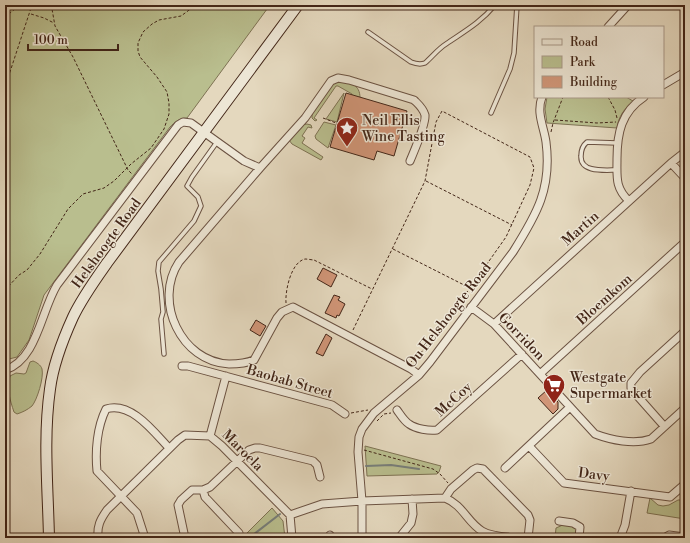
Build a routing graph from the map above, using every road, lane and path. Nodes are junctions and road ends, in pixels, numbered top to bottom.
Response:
1 (20, 5) edge
2 (32, 5) edge
3 (50, 5) edge
4 (196, 5) edge
5 (298, 5) edge
6 (495, 5) edge
7 (517, 5) edge
8 (628, 5) edge
9 (30, 14) junction
10 (5, 17) edge
11 (54, 24) junction
12 (609, 26) edge
13 (368, 32) dead end
14 (5, 33) edge
15 (5, 40) edge
16 (685, 72) edge
17 (664, 84) edge
18 (5, 87) edge
19 (542, 98) edge
20 (563, 98) edge
21 (609, 98) edge
22 (643, 98) edge
23 (491, 113) dead end
24 (323, 118) dead end
25 (555, 120) junction
26 (336, 123) dead end
27 (204, 133) junction
28 (546, 141) junction
29 (217, 142) junction
30 (617, 143) junction
31 (685, 152) edge
32 (410, 161) dead end
33 (671, 163) junction
34 (127, 168) junction
35 (260, 168) junction
36 (617, 170) junction
37 (685, 178) edge
38 (137, 179) junction
39 (425, 181) junction
40 (629, 201) junction
41 (512, 225) junction
42 (685, 242) edge
43 (392, 249) junction
44 (470, 288) junction
45 (373, 289) junction
46 (5, 290) edge
47 (471, 307) junction
48 (287, 309) junction
49 (494, 324) junction
50 (685, 331) edge
51 (350, 336) junction
52 (164, 354) dead end
53 (522, 354) junction
54 (403, 365) junction
55 (182, 366) dead end
56 (5, 370) edge
57 (540, 374) junction
58 (419, 375) junction
59 (226, 376) junction
60 (570, 408) junction
61 (685, 408) edge
62 (371, 410) dead end
63 (397, 410) joint
64 (345, 414) joint
65 (375, 423) dead end
66 (664, 426) junction
67 (210, 436) junction
68 (529, 446) junction
69 (169, 448) junction
70 (363, 450) dead end
71 (237, 461) junction
72 (505, 468) dead end
73 (320, 476) dead end
74 (685, 484) edge
75 (453, 488) junction
76 (203, 490) junction
77 (631, 492) junction
78 (121, 496) junction
79 (445, 498) junction
80 (412, 499) junction
81 (362, 501) junction
82 (290, 515) junction
83 (559, 521) dead end
84 (239, 533) dead end
85 (685, 537) edge
86 (49, 538) edge
87 (98, 538) edge
88 (145, 538) edge
89 (185, 538) edge
90 (292, 538) edge
91 (362, 538) edge
92 (399, 538) edge
93 (519, 538) edge
94 (528, 538) edge
95 (579, 538) edge
96 (620, 538) edge
97 (664, 538) edge

1 - 10 path
2 - 9 path
3 - 11 path
4 - 34 path
5 - 27 main road, Helshoogte Road
6 - 13 lane
7 - 23 lane
8 - 12 street
9 - 11 path
9 - 18 path
11 - 34 path
14 - 15 path
16 - 17 street
19 - 28 street, Ou Helshoogte Road
20 - 25 path
21 - 25 path
22 - 30 street
24 - 26 path
25 - 28 path
27 - 29 street
27 - 38 street
27 - 86 main road, Helshoogte Road
28 - 47 street, Ou Helshoogte Road
29 - 35 street
29 - 52 lane
30 - 36 street
30 - 36 lane
31 - 33 street, Martin
32 - 35 street
33 - 37 street
33 - 40 street, Martin
34 - 38 path
34 - 46 path
35 - 48 street
36 - 40 street
38 - 56 street
39 - 41 path
39 - 41 path
39 - 43 path
40 - 49 street, Martin
41 - 44 path
42 - 57 street, Bloemkom
43 - 44 path
43 - 45 path
44 - 54 path
45 - 48 path
45 - 51 path
47 - 49 street, Gorridon
47 - 58 street, Ou Helshoogte Road
48 - 51 street
49 - 53 street, Gorridon
50 - 66 street
51 - 54 street
53 - 57 street, Gorridon
53 - 63 street, McCoy
54 - 58 street
55 - 59 street, Baobab Street
57 - 60 street, Gorridon
58 - 81 street, Ou Helshoogte Road
59 - 64 street, Baobab Street
59 - 67 street, Baobab Street
60 - 66 street, Gorridon
60 - 68 street
61 - 66 street, Gorridon
62 - 64 path
63 - 65 path
67 - 69 street, Maroela
67 - 71 street, Maroela
68 - 72 street
68 - 77 street, Davy
69 - 78 street, Maroela
69 - 78 street
70 - 75 path
71 - 73 street
71 - 76 street
71 - 82 street, Maroela
74 - 77 street, Davy
75 - 79 street
75 - 94 street
76 - 84 street
76 - 89 street
77 - 96 street
78 - 87 street, Maroela
78 - 88 street
79 - 80 street
79 - 93 street
80 - 81 street
80 - 92 street
81 - 82 street
81 - 91 street, Ou Helshoogte Road
82 - 90 street
83 - 95 street
85 - 97 street

